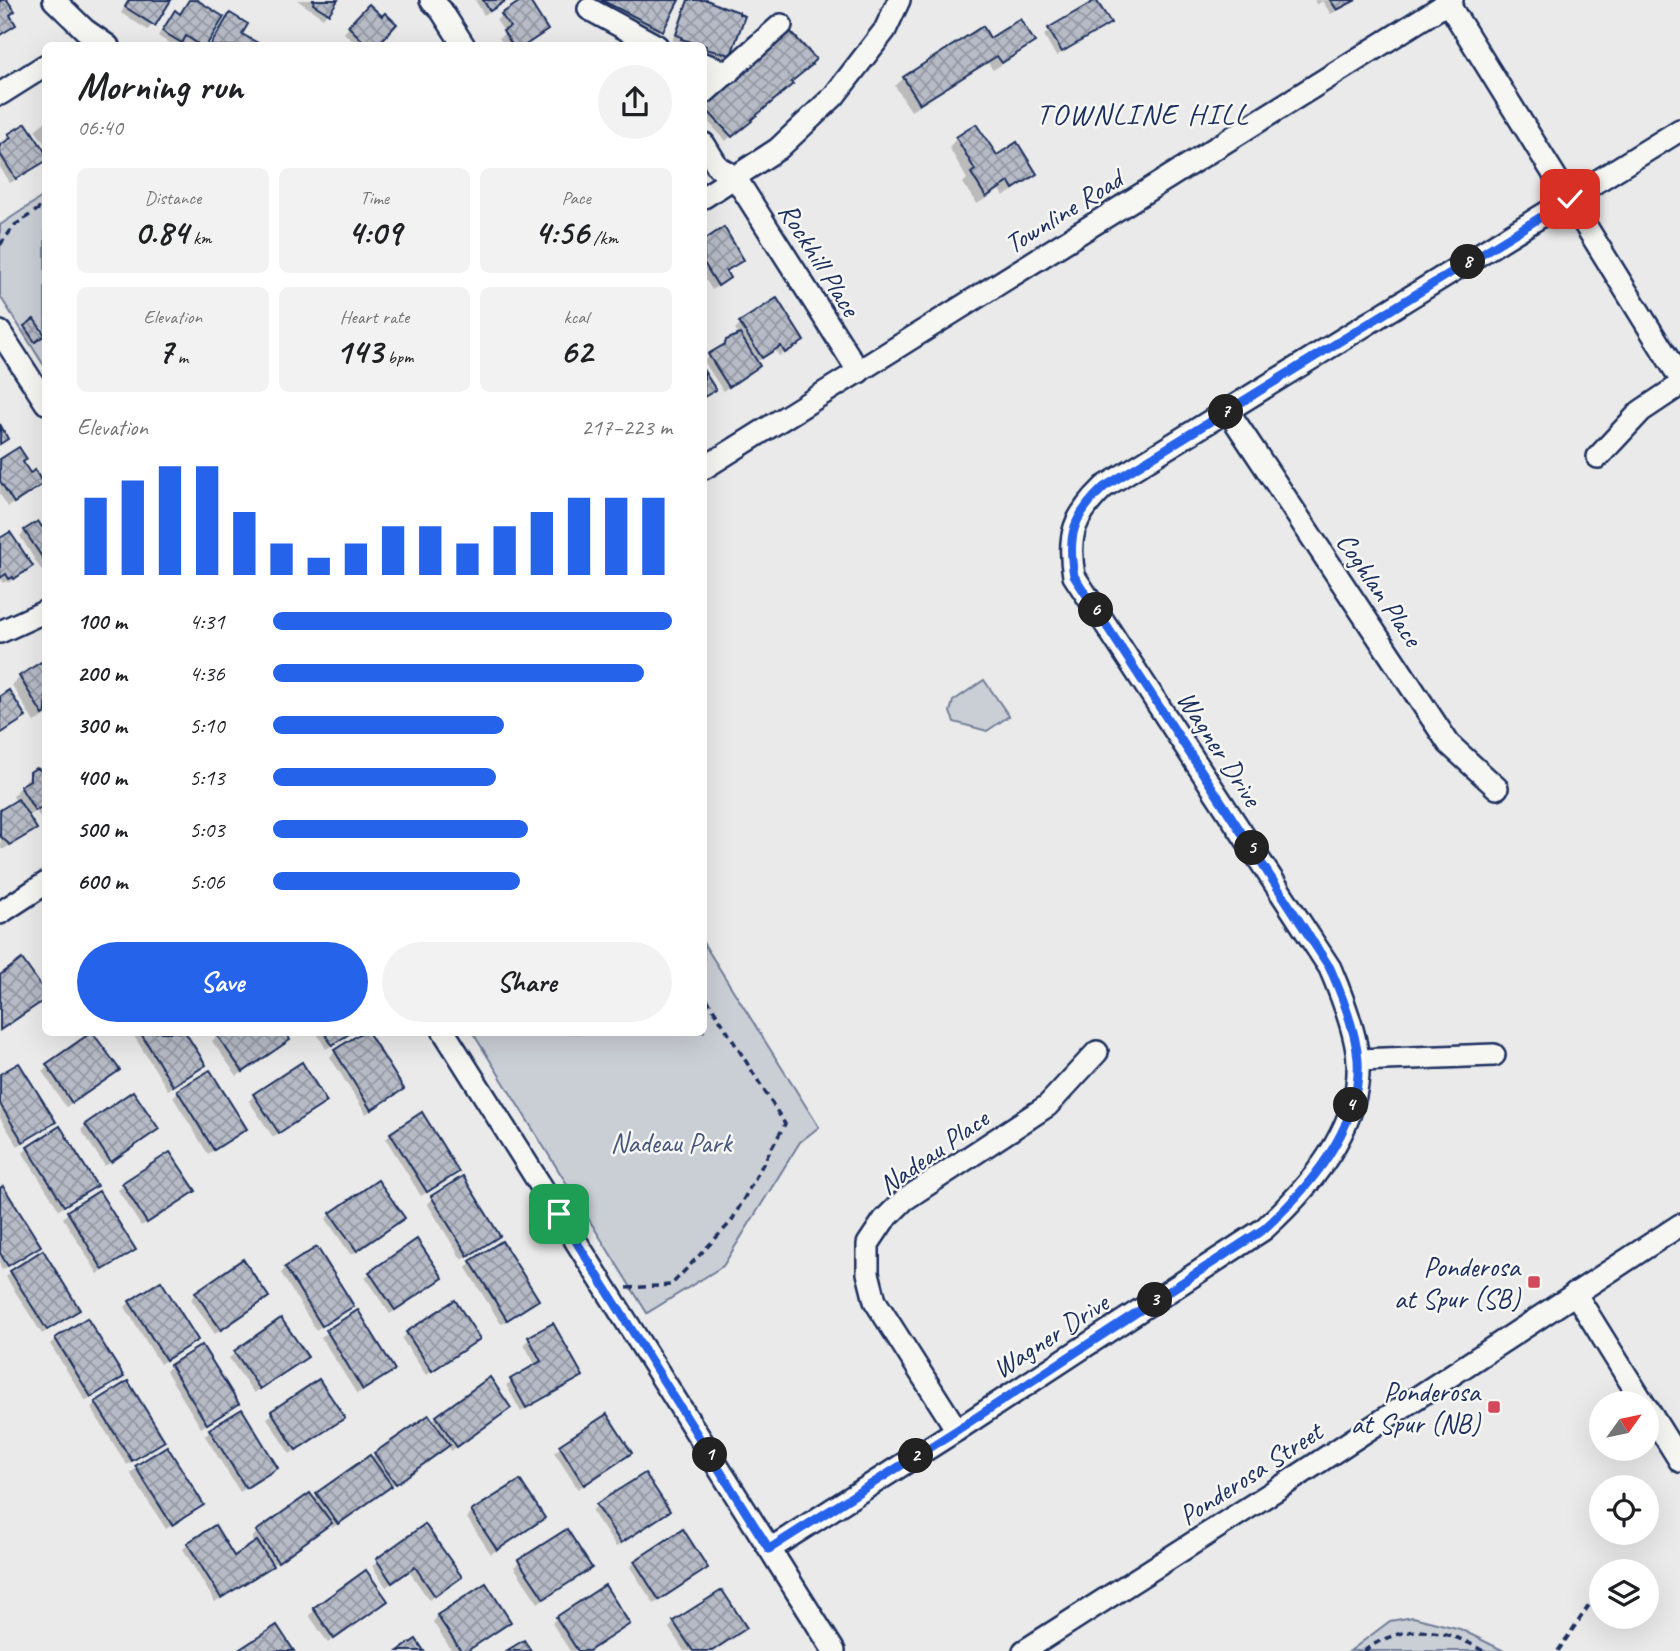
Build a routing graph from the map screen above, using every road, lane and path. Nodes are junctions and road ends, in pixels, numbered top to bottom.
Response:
1 (54, 0) edge
2 (431, 0) edge
3 (899, 0) edge
4 (1449, 1) edge
5 (589, 9) dead end
6 (780, 25) dead end
7 (78, 38) edge
8 (462, 42) edge
9 (650, 42) edge
10 (707, 65) edge
11 (42, 68) edge
12 (728, 73) junction
13 (707, 90) edge
14 (0, 94) edge
15 (1680, 130) edge
16 (707, 149) edge
17 (735, 177) junction
18 (707, 195) edge
19 (1570, 199) junction
20 (42, 207) edge
21 (0, 245) edge
22 (0, 332) edge
23 (859, 372) junction
24 (1680, 378) edge
25 (1680, 385) edge
26 (42, 397) edge
27 (1228, 411) junction
28 (1598, 457) dead end
29 (707, 466) edge
30 (42, 613) edge
31 (0, 632) edge
32 (1497, 788) dead end
33 (42, 886) edge
34 (0, 913) edge
35 (707, 999) edge
36 (447, 1036) edge
37 (1097, 1052) dead end
38 (1494, 1055) dead end
39 (1358, 1060) junction
40 (1680, 1225) edge
41 (606, 1289) junction
42 (1575, 1293) junction
43 (1636, 1391) edge
44 (1659, 1428) edge
45 (957, 1430) junction
46 (1680, 1461) edge
47 (769, 1549) junction
48 (1589, 1605) edge
49 (834, 1651) edge
50 (1024, 1651) edge
51 (1364, 1651) edge
52 (1483, 1651) edge
53 (1558, 1651) edge

1 - 7 street
2 - 8 street
3 - 17 street
4 - 19 street
4 - 23 street, Townline Road
5 - 9 street
6 - 12 street
10 - 12 street
11 - 14 street
12 - 13 street
15 - 19 street, Wagner Drive
16 - 17 street, Rockhill Place
17 - 18 street
17 - 23 street, Rockhill Place
19 - 24 street
19 - 27 street, Wagner Drive
20 - 21 path
22 - 26 street
23 - 29 street, Townline Road
25 - 28 street
27 - 32 street, Coghlan Place
27 - 39 street, Wagner Drive
30 - 31 street
33 - 34 street
35 - 41 path
36 - 41 street
37 - 45 street, Nadeau Place
38 - 39 street
39 - 45 street, Wagner Drive
40 - 42 street, Ponderosa Street
41 - 47 street
42 - 43 street
42 - 50 street, Ponderosa Street
44 - 46 street
45 - 47 street, Wagner Drive
47 - 49 street
48 - 53 path
51 - 52 path

